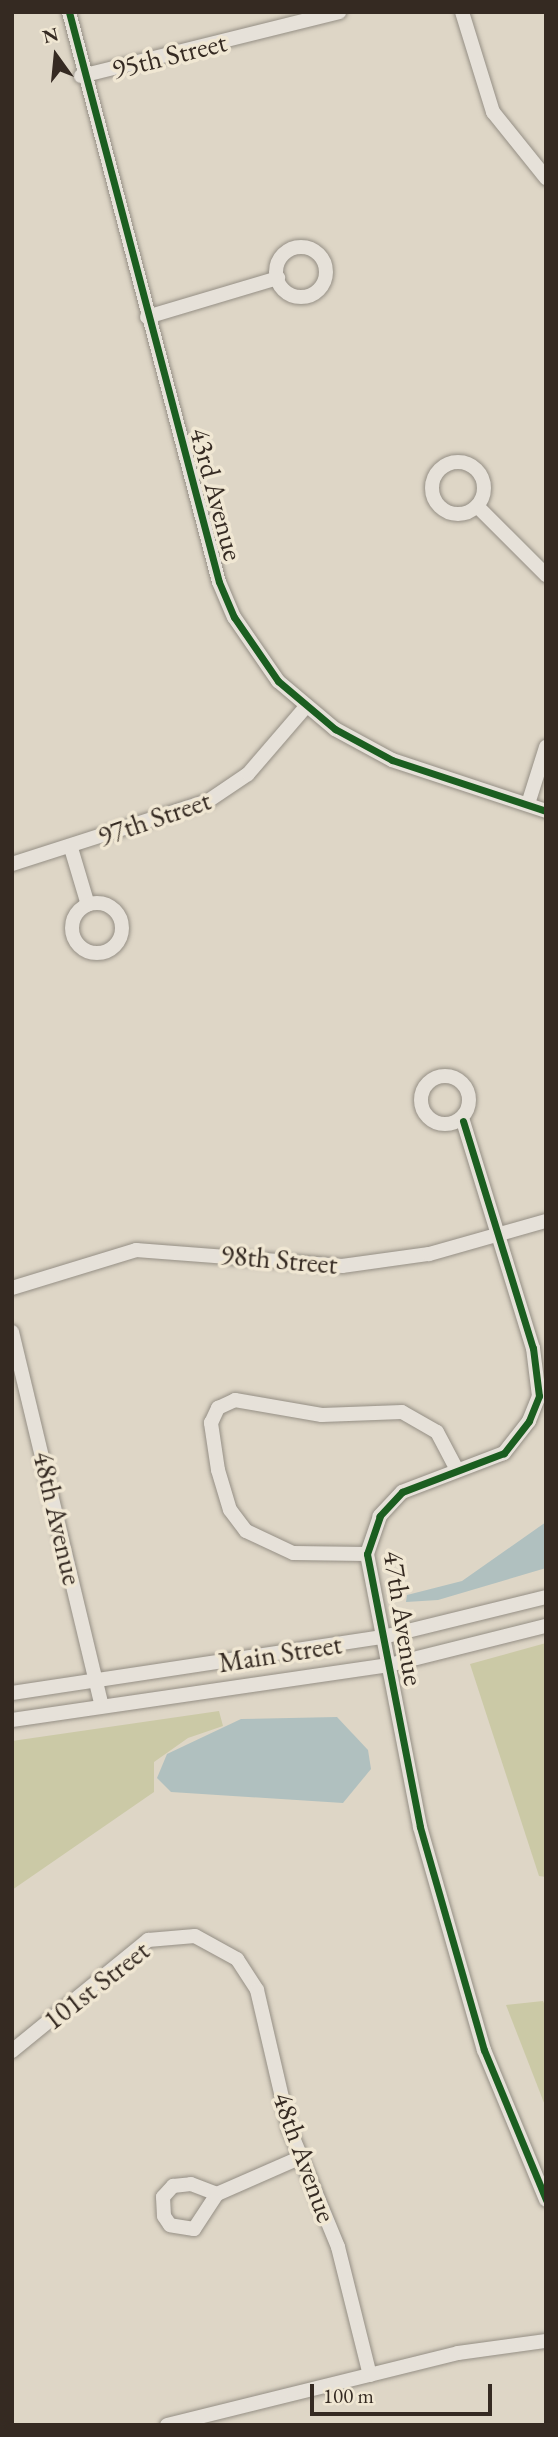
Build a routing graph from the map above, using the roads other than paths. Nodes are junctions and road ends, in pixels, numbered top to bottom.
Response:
1 (69, 12) edge
2 (339, 12) edge
3 (462, 12) edge
4 (81, 76) junction
5 (546, 178) edge
6 (278, 278) dead end
7 (147, 317) junction
8 (477, 506) dead end
9 (546, 575) edge
10 (304, 709) junction
11 (546, 747) edge
12 (528, 804) junction
13 (546, 811) edge
14 (71, 848) junction
15 (12, 864) edge
16 (88, 905) dead end
17 (463, 1121) dead end
18 (546, 1221) edge
19 (498, 1236) junction
20 (12, 1288) edge
21 (12, 1332) edge
22 (457, 1470) junction
23 (368, 1554) junction
24 (546, 1597) edge
25 (546, 1626) edge
26 (383, 1637) junction
27 (389, 1665) junction
28 (96, 1678) junction
29 (12, 1693) edge
30 (101, 1704) junction
31 (12, 1720) edge
32 (225, 1949) joint
33 (12, 2051) edge
34 (299, 2158) junction
35 (217, 2194) dead end
36 (546, 2200) edge
37 (546, 2341) edge
38 (370, 2375) junction
39 (167, 2425) edge

1 - 4 street, 43rd Avenue
2 - 4 street, 95th Street
3 - 5 street
4 - 7 street, 43rd Avenue
6 - 7 street
7 - 10 street, 43rd Avenue
8 - 9 street
10 - 12 street, 43rd Avenue
10 - 14 street, 97th Street
11 - 12 street
12 - 13 street, 43rd Avenue
14 - 15 street, 97th Street
14 - 16 street
17 - 19 street, 47th Avenue
18 - 19 street, 98th Street
19 - 20 street, 98th Street
19 - 22 street, 47th Avenue
21 - 28 street, 48th Avenue
22 - 23 street, 47th Avenue
22 - 23 street
23 - 26 street, 47th Avenue
24 - 26 street, Main Street
25 - 27 street, Main Street
26 - 27 street, 47th Avenue
26 - 28 street, Main Street
27 - 30 street, Main Street
27 - 36 street, 47th Avenue
28 - 29 street, Main Street
28 - 30 street, 48th Avenue
30 - 31 street, Main Street
32 - 33 street, 101st Street
32 - 34 street, 48th Avenue
34 - 35 street
34 - 38 street, 48th Avenue
37 - 38 street
38 - 39 street

